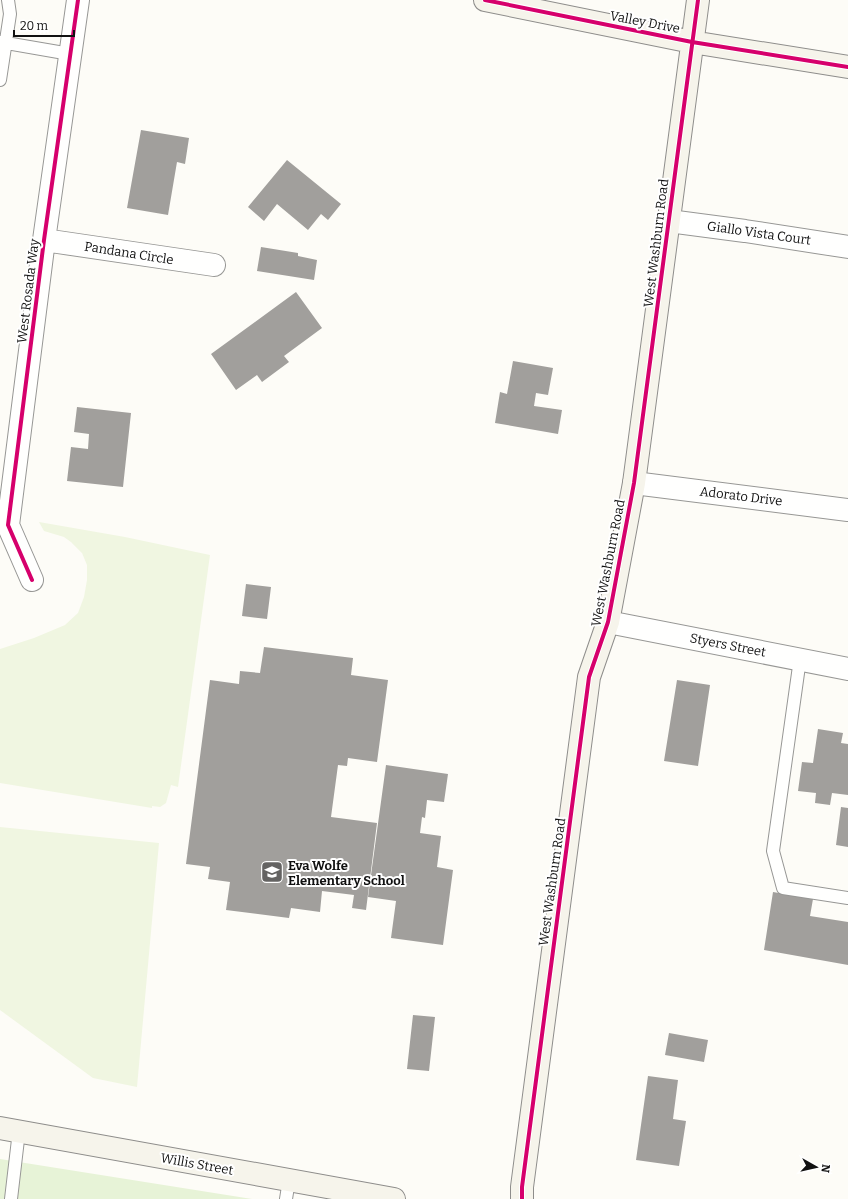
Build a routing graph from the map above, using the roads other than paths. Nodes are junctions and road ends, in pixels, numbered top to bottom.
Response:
1 (8, 0) edge
2 (78, 0) edge
3 (485, 0) edge
4 (698, 0) edge
5 (692, 42) junction
6 (2, 43) edge
7 (70, 54) junction
8 (848, 67) edge
9 (0, 80) edge
10 (669, 221) junction
11 (44, 240) junction
12 (848, 247) edge
13 (214, 265) dead end
14 (634, 483) junction
15 (848, 510) edge
16 (32, 580) dead end
17 (608, 622) junction
18 (800, 659) junction
19 (848, 669) edge
20 (848, 898) edge
21 (10, 1129) edge
22 (288, 1190) edge
23 (11, 1199) edge
24 (394, 1199) edge
25 (522, 1199) edge

1 - 6 lane
2 - 7 street, West Rosada Way
3 - 5 street, Valley Drive
4 - 5 street, West Washburn Road
5 - 8 street, Valley Drive
5 - 10 street, West Washburn Road
6 - 7 lane
6 - 9 lane
7 - 11 street, West Rosada Way
10 - 12 street, Giallo Vista Court
10 - 14 street, West Washburn Road
11 - 13 street, Pandana Circle
11 - 16 street, West Rosada Way
14 - 15 street, Adorato Drive
14 - 17 street, West Washburn Road
17 - 18 street, Styers Street
17 - 25 street, West Washburn Road
18 - 19 street, Styers Street
18 - 20 lane
21 - 22 street, Willis Street
21 - 23 lane
22 - 24 street, Willis Street

